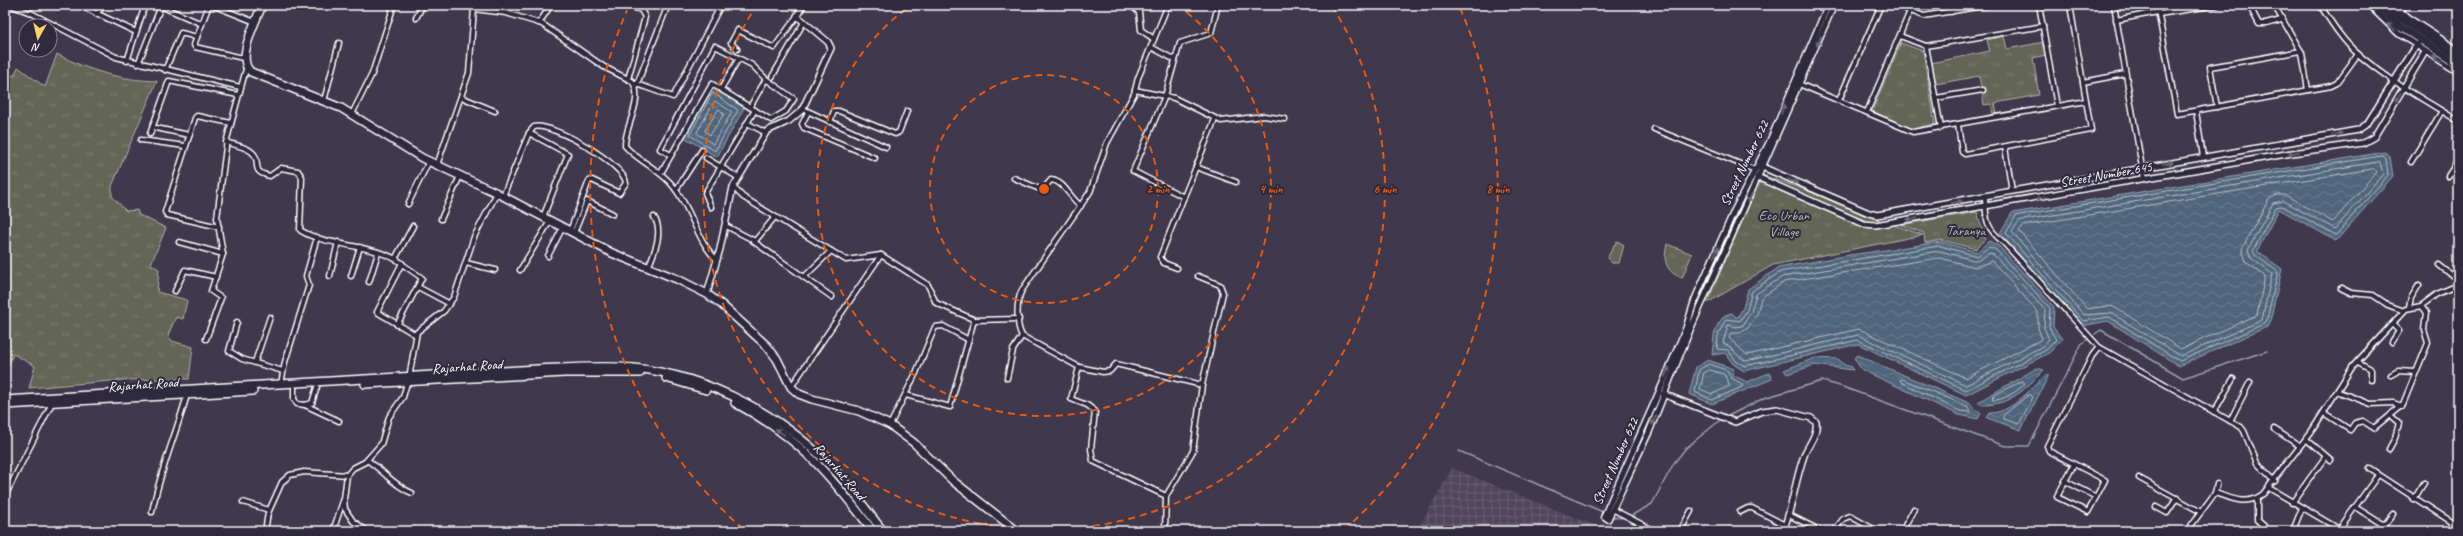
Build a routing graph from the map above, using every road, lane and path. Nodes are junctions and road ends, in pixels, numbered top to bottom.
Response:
1 (10, 5) edge
2 (79, 5) edge
3 (104, 5) edge
4 (145, 5) edge
5 (210, 5) edge
6 (262, 5) edge
7 (394, 5) edge
8 (423, 5) edge
9 (467, 5) edge
10 (551, 5) edge
11 (624, 5) edge
12 (668, 5) edge
13 (721, 5) edge
14 (803, 5) edge
15 (1130, 5) edge
16 (1168, 5) edge
17 (1218, 5) edge
18 (1828, 5) edge
19 (1834, 5) edge
20 (1881, 5) edge
21 (1895, 5) edge
22 (1950, 5) edge
23 (1988, 5) edge
24 (2039, 5) edge
25 (2070, 5) edge
26 (2114, 5) edge
27 (2157, 5) edge
28 (2217, 5) edge
29 (2249, 5) edge
30 (2274, 5) edge
31 (2320, 5) edge
32 (2369, 5) edge
33 (2377, 5) edge
34 (2386, 5) edge
35 (2394, 5) edge
36 (2405, 5) edge
37 (159, 6) edge
38 (474, 9) junction
39 (1910, 11) junction
40 (2400, 11) junction
41 (1951, 12) junction
42 (2158, 13) junction
43 (96, 14) junction
44 (797, 16) junction
45 (416, 18) dead end
46 (2116, 20) junction
47 (2281, 20) junction
48 (255, 22) junction
49 (804, 22) junction
50 (538, 23) junction
51 (202, 24) junction
52 (2043, 26) junction
53 (136, 32) junction
54 (1900, 36) junction
55 (197, 37) junction
56 (1154, 39) junction
57 (2420, 40) junction
58 (339, 43) dead end
59 (1926, 46) junction
60 (2416, 46) junction
61 (1151, 47) junction
62 (737, 49) dead end
63 (2458, 50) edge
64 (2301, 51) junction
65 (2425, 52) junction
66 (2358, 54) junction
67 (2458, 56) edge
68 (244, 58) junction
69 (739, 58) junction
70 (1175, 60) junction
71 (126, 61) junction
72 (138, 64) junction
73 (2458, 64) edge
74 (246, 68) junction
75 (165, 70) junction
76 (2458, 72) edge
77 (2125, 74) junction
78 (772, 77) dead end
79 (628, 79) junction
80 (766, 79) junction
81 (2083, 82) junction
82 (635, 83) junction
83 (1799, 84) junction
84 (2400, 84) junction
85 (240, 87) junction
86 (721, 89) junction
87 (1135, 90) junction
88 (1983, 90) dead end
89 (2308, 90) junction
90 (238, 95) junction
91 (1165, 96) junction
92 (461, 98) junction
93 (1936, 98) junction
94 (324, 100) junction
95 (1839, 100) junction
96 (2086, 101) junction
97 (2057, 106) junction
98 (750, 107) junction
99 (2217, 107) junction
100 (755, 110) junction
101 (806, 110) junction
102 (495, 111) dead end
103 (907, 111) dead end
104 (2196, 111) junction
105 (2442, 111) junction
106 (1866, 112) junction
107 (352, 114) junction
108 (1215, 119) junction
109 (1285, 119) dead end
110 (2458, 121) edge
111 (830, 122) junction
112 (231, 123) junction
113 (747, 123) junction
114 (1958, 125) junction
115 (156, 128) dead end
116 (1941, 128) junction
117 (1654, 129) dead end
118 (529, 132) junction
119 (766, 133) junction
120 (150, 134) dead end
121 (189, 136) junction
122 (141, 140) dead end
123 (226, 142) junction
124 (185, 146) junction
125 (886, 147) dead end
126 (2005, 147) junction
127 (702, 150) dead end
128 (671, 155) junction
129 (2204, 157) junction
130 (706, 158) dead end
131 (875, 158) dead end
132 (429, 161) junction
133 (2458, 161) edge
134 (2411, 162) dead end
135 (437, 165) junction
136 (721, 167) junction
137 (1196, 167) junction
138 (1763, 168) junction
139 (2142, 168) junction
140 (1755, 170) junction
141 (661, 173) junction
142 (460, 176) junction
143 (2448, 176) dead end
144 (739, 178) junction
145 (1014, 178) dead end
146 (1759, 178) junction
147 (2144, 179) junction
148 (1236, 182) dead end
149 (733, 187) junction
150 (676, 190) junction
151 (2012, 191) junction
152 (500, 195) junction
153 (1184, 197) junction
154 (1985, 197) junction
155 (408, 204) dead end
156 (711, 206) dead end
157 (1081, 206) junction
158 (1985, 208) junction
159 (613, 214) dead end
160 (654, 217) dead end
161 (775, 217) junction
162 (440, 219) dead end
163 (547, 219) junction
164 (219, 226) junction
165 (414, 226) dead end
166 (726, 226) junction
167 (563, 227) junction
168 (572, 232) junction
169 (317, 237) junction
170 (753, 241) junction
171 (179, 242) dead end
172 (338, 242) junction
173 (360, 247) junction
174 (831, 251) junction
175 (378, 253) junction
176 (223, 254) junction
177 (881, 255) junction
178 (548, 256) dead end
179 (395, 259) junction
180 (717, 260) junction
181 (466, 263) junction
182 (402, 264) junction
183 (2439, 265) dead end
184 (648, 268) junction
185 (1177, 268) dead end
186 (495, 270) dead end
187 (520, 270) dead end
188 (330, 276) dead end
189 (351, 276) dead end
190 (1198, 276) dead end
191 (216, 277) junction
192 (804, 277) junction
193 (2458, 280) edge
194 (369, 282) dead end
195 (2420, 285) dead end
196 (2458, 285) edge
197 (418, 287) junction
198 (2340, 288) dead end
199 (175, 291) dead end
200 (707, 294) junction
201 (832, 297) dead end
202 (450, 304) junction
203 (2421, 306) junction
204 (2409, 307) junction
205 (2404, 311) junction
206 (270, 317) dead end
207 (1019, 319) junction
208 (975, 320) junction
209 (237, 322) dead end
210 (2393, 324) junction
211 (397, 325) junction
212 (416, 335) junction
213 (1022, 336) junction
214 (206, 339) dead end
215 (969, 340) junction
216 (2392, 342) dead end
217 (2099, 347) junction
218 (254, 362) junction
219 (2358, 362) junction
220 (1079, 367) junction
221 (283, 371) junction
222 (2415, 372) junction
223 (2391, 375) dead end
224 (1007, 378) dead end
225 (2233, 379) dead end
226 (2371, 380) dead end
227 (408, 381) junction
228 (2250, 382) dead end
229 (281, 384) junction
230 (1202, 384) junction
231 (317, 387) junction
232 (791, 387) junction
233 (294, 388) junction
234 (1659, 392) junction
235 (2339, 392) junction
236 (188, 394) junction
237 (906, 395) junction
238 (1665, 395) junction
239 (5, 400) edge
240 (52, 403) junction
241 (305, 405) junction
242 (5, 406) edge
243 (2402, 406) junction
244 (2214, 412) junction
245 (2324, 413) junction
246 (2390, 416) junction
247 (339, 421) dead end
248 (2230, 421) junction
249 (890, 425) junction
250 (2274, 429) dead end
251 (2306, 440) junction
252 (2300, 446) junction
253 (2389, 449) dead end
254 (2326, 456) junction
255 (367, 460) junction
256 (2332, 460) dead end
257 (2074, 464) junction
258 (1624, 468) junction
259 (2370, 469) dead end
260 (1631, 472) junction
261 (347, 475) junction
262 (2378, 475) junction
263 (2139, 478) dead end
264 (2274, 481) junction
265 (2065, 482) junction
266 (2424, 483) dead end
267 (2217, 484) dead end
268 (2270, 488) junction
269 (2215, 493) junction
270 (412, 494) dead end
271 (5, 496) edge
272 (1166, 496) junction
273 (2096, 497) junction
274 (2177, 498) junction
275 (2257, 499) junction
276 (2414, 499) junction
277 (344, 500) junction
278 (243, 502) dead end
279 (2292, 503) junction
280 (2156, 507) dead end
281 (2355, 507) junction
282 (2302, 508) junction
283 (1914, 509) dead end
284 (269, 510) junction
285 (1614, 510) junction
286 (1691, 511) dead end
287 (152, 512) dead end
288 (1740, 512) dead end
289 (2201, 512) junction
290 (2393, 514) dead end
291 (1789, 515) junction
292 (1785, 525) junction
293 (2458, 526) edge
294 (2294, 528) dead end
295 (2338, 530) edge
296 (265, 531) edge
297 (333, 531) edge
298 (367, 531) edge
299 (873, 531) edge
300 (883, 531) edge
301 (1017, 531) edge
302 (1165, 531) edge
303 (1655, 531) edge
304 (1680, 531) edge
305 (1783, 531) edge
306 (1820, 531) edge
307 (1834, 531) edge
308 (1877, 531) edge
309 (1902, 531) edge
310 (2187, 531) edge
311 (2263, 531) edge

1 - 71 street
2 - 43 street
3 - 43 street
4 - 53 street
5 - 48 street
5 - 51 street
6 - 48 main road
7 - 107 street
8 - 45 street
9 - 38 street
10 - 50 street
11 - 79 street
12 - 82 street
13 - 82 street
14 - 44 street
15 - 56 street
16 - 56 street
17 - 70 street
140 -> 18 street, Street Number 622
19 -> 83 street, Street Number 622
20 - 95 street
21 - 39 street
22 - 41 street
23 - 41 street
24 - 52 street
25 - 81 street
26 - 46 street
27 - 42 street
28 - 42 street
29 - 47 street
30 - 47 street
31 - 66 street
60 -> 32 street
33 - 57 main road
34 - 67 main road
35 - 40 street
36 - 40 street
37 - 51 street
37 - 72 street
38 - 50 street
38 - 92 street
39 - 41 street
39 - 54 street
40 - 63 street
42 - 46 street
42 - 104 street
43 - 53 street
44 - 49 street
44 - 62 street
46 - 77 street
47 - 64 street
48 - 68 main road
49 - 78 street
49 - 101 street
50 - 79 street
51 - 55 street
52 - 59 street
52 - 97 street
53 - 71 street
54 - 59 street
54 - 106 street
55 - 68 street
55 - 75 street
56 - 61 street
57 - 60 street, Street Number 645
57 - 73 main road
58 - 94 street
59 - 93 street
60 - 65 street
60 - 84 street, Street Number 645
61 - 70 street
61 - 87 street
64 - 89 street
64 - 99 street
76 -> 65 street
65 - 84 street, Street Number 645
66 - 84 street
66 - 89 street
68 - 74 main road
69 - 80 street
69 - 86 street
69 - 128 street
70 - 91 street
71 - 72 street
72 - 75 street
74 - 85 street
74 - 94 main road
75 - 85 street
77 - 81 street
77 - 139 street
79 - 82 street
80 - 98 street
80 - 100 street
81 - 96 street
82 - 141 street
83 - 95 street
83 - 138 street, Street Number 622
84 - 105 street
129 -> 84 street, Street Number 645
84 -> 147 street, Street Number 645
85 - 90 street
86 - 98 street
86 - 128 street
87 - 91 street
87 - 157 street
88 - 93 street
89 - 99 street
90 - 112 street
90 - 120 street
91 - 108 street
91 - 153 street
92 - 102 street
92 - 135 street
93 - 116 street
94 - 107 main road
95 - 106 street
96 - 97 street
96 - 126 street
97 - 114 street
98 - 100 street
99 - 104 street
100 - 113 street
101 - 111 street
101 - 119 street
101 - 131 street
103 - 111 street
104 - 129 street
105 - 110 street
105 - 134 street
106 - 116 street
107 - 132 main road
108 - 109 street
108 - 137 street
111 - 125 street
112 - 121 street
112 - 123 street
113 - 119 street
113 - 136 street
114 - 116 street
114 - 126 street
115 - 121 street
117 - 140 street
118 - 152 street
118 - 163 street
118 - 168 street
119 - 144 street
121 - 124 street
122 - 124 street
123 - 164 street
123 - 169 street
124 - 164 street
126 - 151 street
127 - 150 street
128 - 141 street
139 -> 129 street, Street Number 645
130 - 136 street
132 - 135 main road
132 - 155 street
133 - 143 street
135 - 142 main road
136 - 144 street
136 - 156 street
137 - 148 street
137 - 153 street
138 - 140 street, Street Number 645
138 - 146 street, Street Number 622
138 -> 154 street, Street Number 645
139 - 147 street
139 - 151 street, Street Number 645
140 - 146 street, Street Number 645
234 -> 140 street, Street Number 622
141 - 150 street
142 - 152 main road
142 - 162 street
144 - 149 street
145 - 157 street
158 -> 146 street, Street Number 645
146 -> 238 street, Street Number 622
147 -> 158 street, Street Number 645
149 - 161 street
149 - 166 street
150 - 180 street
151 - 154 street, Street Number 645
152 - 163 main road
152 - 181 street
153 - 185 street
154 - 158 street
157 - 207 street
158 - 217 street
159 - 168 street
160 - 184 street
161 - 170 street
161 - 174 street
163 - 167 main road
163 - 187 street
164 - 176 street
165 - 179 street
166 - 170 street
166 - 180 street
167 - 168 main road
167 - 178 street
168 - 184 main road
169 - 172 street
169 - 221 street
170 - 192 street
171 - 176 street
172 - 173 street
172 - 188 street
173 - 175 street
173 - 189 street
174 - 177 street
174 - 192 street
175 - 179 street
175 - 194 street
176 - 191 street
177 - 208 street
177 - 232 street
179 - 182 street
180 - 200 street
181 - 186 street
181 - 202 street
182 - 197 street
182 - 211 street
183 - 193 street
184 - 200 main road
190 - 230 street
191 - 199 street
191 - 214 street
192 - 201 street
195 - 204 street
196 - 203 street
197 - 202 street
197 - 211 street
198 - 205 street
200 - 232 main road
202 - 212 street
203 - 204 street
203 - 222 street
204 - 205 street
205 - 210 street
206 - 218 street
207 - 208 street
207 - 213 street
208 - 215 street
209 - 218 street
210 - 216 street
210 - 219 street
211 - 212 street
212 - 227 street
213 - 220 street
213 - 224 street
215 - 237 street
215 - 237 street
217 - 244 street
217 - 257 street
218 - 221 street
219 - 226 street
219 - 235 street
220 - 230 street
220 - 272 street
221 - 229 street
222 - 223 street
222 - 243 street
225 - 244 street
227 - 229 main road
227 - 231 main road, Rajarhat Road
227 - 255 street
299 -> 227 main road, Rajarhat Road
227 - 300 main road
228 - 248 street
229 - 239 main road
230 - 272 street
231 - 233 main road, Rajarhat Road
231 - 241 street
232 - 249 main road
233 - 236 main road, Rajarhat Road
233 - 241 street
234 - 238 street
234 - 258 street, Street Number 622
235 - 243 street
235 - 245 street
236 - 240 main road, Rajarhat Road
236 - 287 street
237 - 249 street
238 -> 260 street, Street Number 622
238 - 291 street
240 - 242 main road, Rajarhat Road
240 - 271 street
241 - 247 street
243 - 246 street
244 - 248 street
245 - 246 street
245 - 251 street
246 - 253 street
248 - 264 street
249 - 301 main road
250 - 252 street
251 - 252 street
251 - 254 street
252 - 264 street
254 - 256 street
254 - 279 street
255 - 261 street
255 - 270 street
257 - 265 street
257 - 273 street
258 - 260 street
258 - 285 street, Street Number 622
259 - 262 street
260 - 285 street, Street Number 622
261 - 277 street
261 - 284 street
262 - 276 street
262 - 281 street
263 - 274 street
264 - 268 street
265 - 273 street
265 - 273 street
266 - 276 street
267 - 269 street
268 - 275 street
268 - 279 street
269 - 275 street
269 - 289 street
272 - 302 street
274 - 280 street
274 - 289 street
275 - 311 street
276 - 293 street
277 - 297 street
277 - 298 street
278 - 284 street
279 - 282 street
281 - 290 street
281 - 295 street
282 - 294 street
282 - 295 street
283 - 309 street
284 - 296 street
285 - 303 street
286 - 304 street
288 - 292 street
289 - 310 street
291 - 292 street
291 - 306 street
292 - 305 street
307 - 308 street

